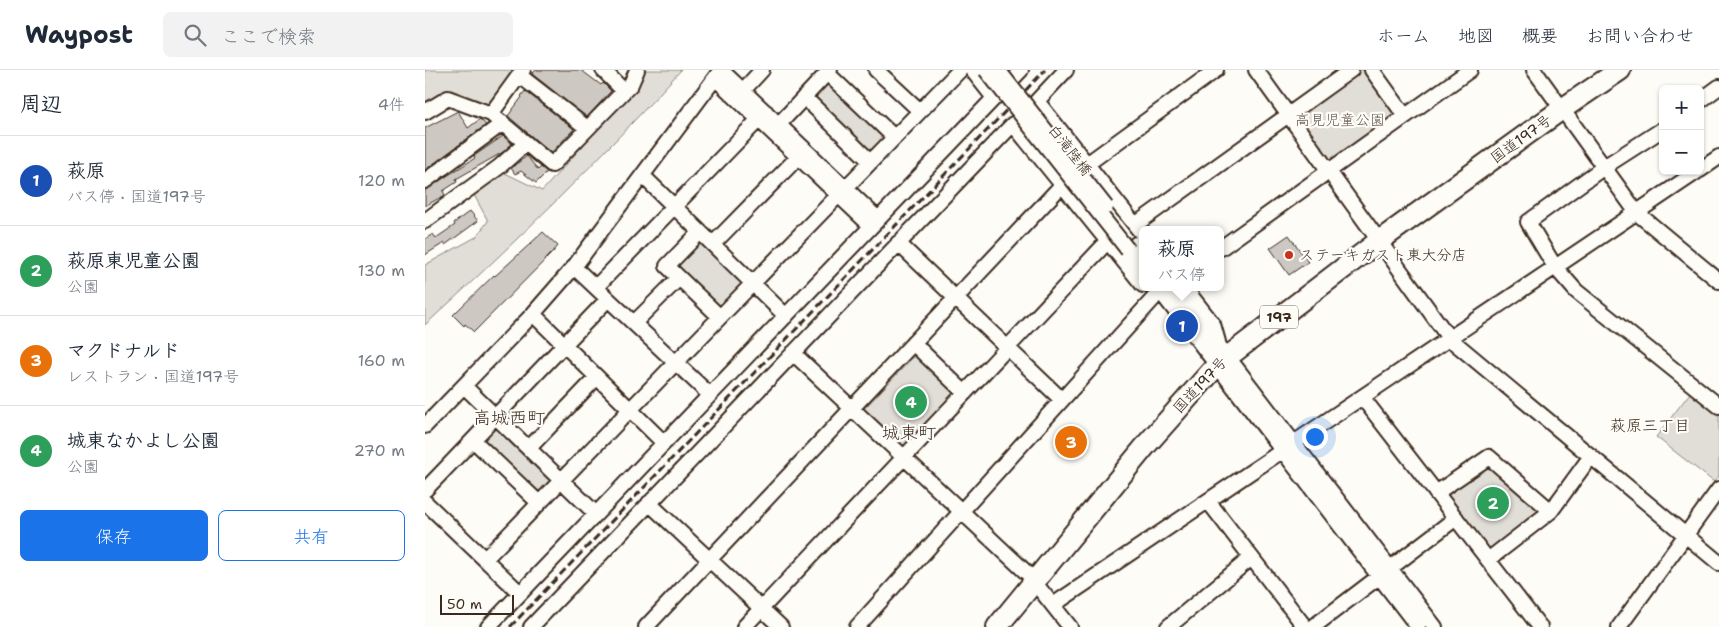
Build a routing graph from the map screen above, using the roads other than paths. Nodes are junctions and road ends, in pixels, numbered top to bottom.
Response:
1 (603, 70) edge
2 (637, 70) edge
3 (762, 70) edge
4 (876, 70) edge
5 (960, 70) edge
6 (972, 70) edge
7 (985, 70) edge
8 (998, 70) edge
9 (1066, 70) edge
10 (1216, 70) edge
11 (1255, 70) edge
12 (1351, 70) edge
13 (1372, 70) edge
14 (1470, 70) edge
15 (1534, 70) edge
16 (1601, 70) edge
17 (1620, 70) edge
18 (829, 71) edge
19 (1017, 72) edge
20 (521, 73) edge
21 (719, 73) edge
22 (1719, 87) edge
23 (624, 91) junction
24 (739, 94) junction
25 (804, 97) junction
26 (994, 98) junction
27 (1704, 99) edge
28 (1037, 100) junction
29 (1559, 105) junction
30 (920, 111) junction
31 (425, 112) edge
32 (491, 114) junction
33 (1288, 115) junction
34 (762, 116) junction
35 (1405, 116) junction
36 (503, 123) junction
37 (779, 124) junction
38 (1013, 124) junction
39 (587, 128) junction
40 (1661, 130) edge
41 (894, 137) junction
42 (526, 143) junction
43 (801, 153) junction
44 (1719, 157) edge
45 (871, 162) junction
46 (1087, 164) junction
47 (1604, 166) junction
48 (1704, 167) edge
49 (1329, 171) junction
50 (1692, 175) edge
51 (643, 176) junction
52 (425, 181) edge
53 (1062, 185) junction
54 (842, 191) junction
55 (674, 207) junction
56 (1637, 212) junction
57 (425, 221) edge
58 (875, 222) junction
59 (1155, 226) edge
60 (700, 232) junction
61 (1377, 238) junction
62 (1108, 241) junction
63 (1137, 241) edge
64 (898, 243) junction
65 (713, 244) junction
66 (1224, 246) edge
67 (574, 267) junction
68 (1555, 267) junction
69 (1139, 276) edge
70 (679, 278) junction
71 (1719, 281) edge
72 (753, 283) junction
73 (596, 287) junction
74 (1148, 291) edge
75 (1151, 291) edge
76 (1174, 291) edge
77 (1187, 291) edge
78 (956, 298) junction
79 (608, 299) junction
80 (533, 314) junction
81 (786, 316) junction
82 (720, 317) junction
83 (634, 323) junction
84 (1449, 338) junction
85 (913, 343) junction
86 (565, 345) junction
87 (1008, 348) junction
88 (793, 353) junction
89 (1218, 356) junction
90 (675, 362) junction
91 (597, 377) junction
92 (464, 386) junction
93 (965, 393) junction
94 (710, 395) junction
95 (1363, 397) junction
96 (1062, 400) junction
97 (1719, 406) edge
98 (852, 408) junction
99 (630, 409) junction
100 (495, 416) junction
101 (425, 426) edge
102 (473, 440) junction
103 (664, 443) junction
104 (1288, 447) junction
105 (529, 448) junction
106 (1591, 456) junction
107 (904, 458) junction
108 (561, 480) junction
109 (1719, 489) edge
110 (425, 490) edge
111 (1436, 493) junction
112 (1207, 501) junction
113 (425, 502) edge
114 (539, 503) junction
115 (649, 504) junction
116 (961, 511) junction
117 (1551, 511) junction
118 (596, 514) junction
119 (1455, 518) junction
120 (1687, 536) junction
121 (1251, 558) junction
122 (485, 559) junction
123 (709, 560) junction
124 (1488, 560) junction
125 (1719, 563) edge
126 (1385, 572) junction
127 (1031, 578) junction
128 (520, 593) junction
129 (1053, 605) junction
130 (761, 609) junction
131 (488, 627) edge
132 (531, 627) edge
133 (646, 627) edge
134 (744, 627) edge
135 (781, 627) edge
136 (857, 627) edge
137 (985, 627) edge
138 (997, 627) edge
139 (1070, 627) edge
140 (1168, 627) edge
141 (1305, 627) edge
142 (1313, 627) edge
143 (1418, 627) edge
144 (1435, 627) edge
145 (1540, 627) edge
146 (1620, 627) edge

1 - 23 street
2 - 23 street
3 - 24 street
4 - 30 street
5 - 30 street
6 - 26 street
7 - 63 street, 白滝陸橋, bridge
8 - 63 street, bridge
9 - 28 street
10 - 46 street
11 - 33 street
12 - 33 street
13 - 35 street
14 - 35 street
15 - 29 street
16 - 29 highway, 国道197号 / 197
17 - 29 highway, 国道197号 / 197
18 - 25 street
18 - 41 street
19 - 26 street
20 - 32 street
20 - 39 street
21 - 24 street
21 - 51 street
22 - 27 street
23 - 39 street
24 - 34 street
25 - 37 street
25 - 45 street
26 - 58 street
28 - 38 street
28 - 46 street
29 - 47 street
29 - 61 highway, 国道197号 / 197
30 - 41 street
31 - 32 street
32 - 36 street
33 - 49 street
33 - 59 street
34 - 37 street
34 - 43 street
34 - 55 street
35 - 49 street
36 - 42 street
36 - 52 street
37 - 43 street
38 - 53 street
38 - 64 street
39 - 42 street
40 - 47 street
41 - 45 street
42 - 57 street
43 - 54 street
43 - 65 street
44 - 48 street
45 - 54 street
46 - 53 street
46 - 63 street
47 - 56 street
47 - 68 street
49 - 61 street
49 - 66 street
50 - 56 street
51 - 55 street
51 - 67 street
53 - 62 street
53 - 78 street
54 - 58 street
54 - 72 street
55 - 60 street
55 - 73 street
56 - 68 street
56 - 71 street
58 - 81 street
60 - 65 street
60 - 70 street
61 - 84 street
61 - 89 highway, 国道197号 / 197
62 - 69 street
62 - 87 street
64 - 78 street
64 - 88 street
65 - 72 street
67 - 73 street
67 - 80 street
68 - 84 street
68 - 97 street
70 - 82 street
70 - 83 street
72 - 81 street
72 - 82 street
73 - 79 street
74 - 96 street
75 - 89 street
76 - 89 street
77 - 89 street
78 - 85 street
78 - 87 street
79 - 83 street
79 - 86 street
80 - 86 street
80 - 92 street
81 - 94 street
82 - 90 street
83 - 90 street
84 - 95 street
84 - 106 street
85 - 93 street
85 - 98 street
86 - 91 street
86 - 100 street
87 - 93 street
87 - 96 street
88 - 98 street
88 - 115 street
89 - 104 street
89 - 127 highway, 国道197号 / 197
90 - 94 street
90 - 99 street
91 - 99 street
91 - 105 street
92 - 100 street
92 - 101 street
93 - 107 street
94 - 103 street
95 - 104 street
95 - 111 street
96 - 116 street
98 - 107 street
98 - 123 street
99 - 103 street
99 - 108 street
100 - 102 street
100 - 105 street
102 - 110 street
102 - 114 street
103 - 118 street
104 - 112 street
104 - 126 street
105 - 108 street
106 - 117 street
106 - 120 street
107 - 116 street
107 - 130 street
108 - 114 street
108 - 118 street
109 - 120 street
111 - 117 street
111 - 119 street
112 - 121 street
112 - 129 street
113 - 122 street
114 - 122 street
115 - 123 street
115 - 132 street
116 - 127 street
116 - 136 street
117 - 124 street
118 - 128 street
119 - 124 street
119 - 126 street
120 - 125 street
120 - 146 street
121 - 140 street
121 - 141 street
122 - 128 street
123 - 130 street
123 - 133 street
124 - 145 street
126 - 142 street
126 - 143 street
126 - 144 street
127 - 129 street
127 - 137 highway, 国道197号 / 197
127 - 138 highway, 国道197号 / 197
128 - 131 street
129 - 139 street
130 - 134 street
130 - 135 street

